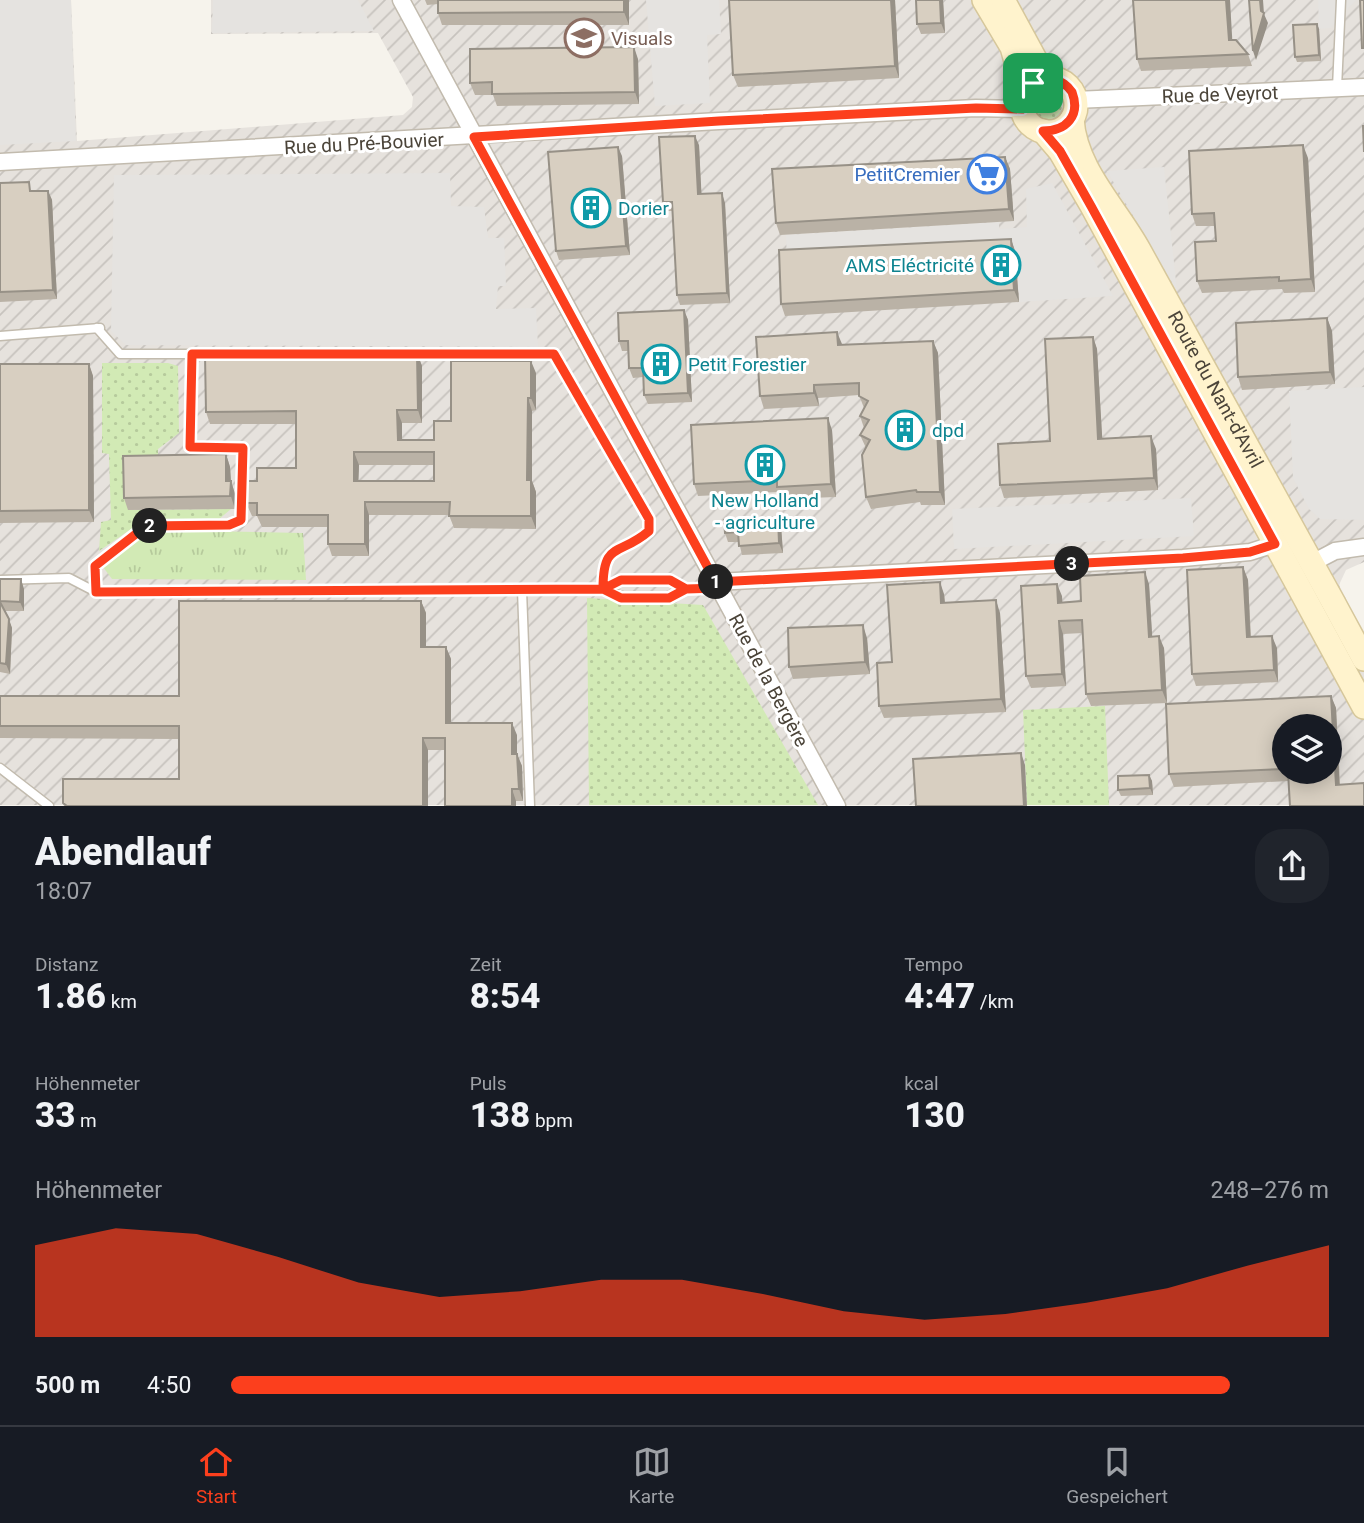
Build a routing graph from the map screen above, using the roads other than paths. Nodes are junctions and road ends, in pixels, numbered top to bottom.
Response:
1 (401, 0) edge
2 (984, 0) edge
3 (1003, 0) edge
4 (1341, 0) edge
5 (1053, 79) junction
6 (1364, 87) edge
7 (1337, 88) junction
8 (1024, 101) junction
9 (1074, 109) junction
10 (1043, 131) junction
11 (474, 137) junction
12 (0, 162) edge
13 (0, 336) edge
14 (192, 354) junction
15 (334, 354) edge
16 (403, 354) edge
17 (1275, 544) junction
18 (1364, 547) edge
19 (1312, 563) junction
20 (0, 580) edge
21 (718, 585) junction
22 (603, 589) junction
23 (686, 589) junction
24 (522, 590) junction
25 (96, 592) junction
26 (1364, 659) edge
27 (1364, 707) edge
28 (0, 768) edge
29 (49, 806) edge
30 (530, 806) edge
31 (837, 806) edge

1 - 11 street, Rue de la Bergère
2 - 8 main road
3 - 5 main road
4 - 7 lane
5 - 8 main road
5 - 9 main road
6 - 7 street, Rue de Veyrot
7 - 9 street, Rue de Veyrot
8 - 10 main road
8 - 11 street, Rue du Pré-Bouvier
9 - 10 main road
9 - 19 main road, Route du Nant-d'Avril
10 - 17 main road, Route du Nant-d'Avril
11 - 12 street, Rue du Pré-Bouvier
11 - 21 street, Rue de la Bergère
13 - 14 lane
14 - 15 lane
14 - 25 lane
16 - 22 lane
17 - 21 street
17 - 27 main road, Route du Nant-d'Avril
18 - 19 street
19 - 26 main road, Route du Nant-d'Avril
20 - 25 lane
21 - 23 lane
21 - 31 street, Rue de la Bergère
22 - 23 lane
22 - 23 lane
22 - 24 lane
24 - 25 lane
24 - 30 lane
28 - 29 lane

